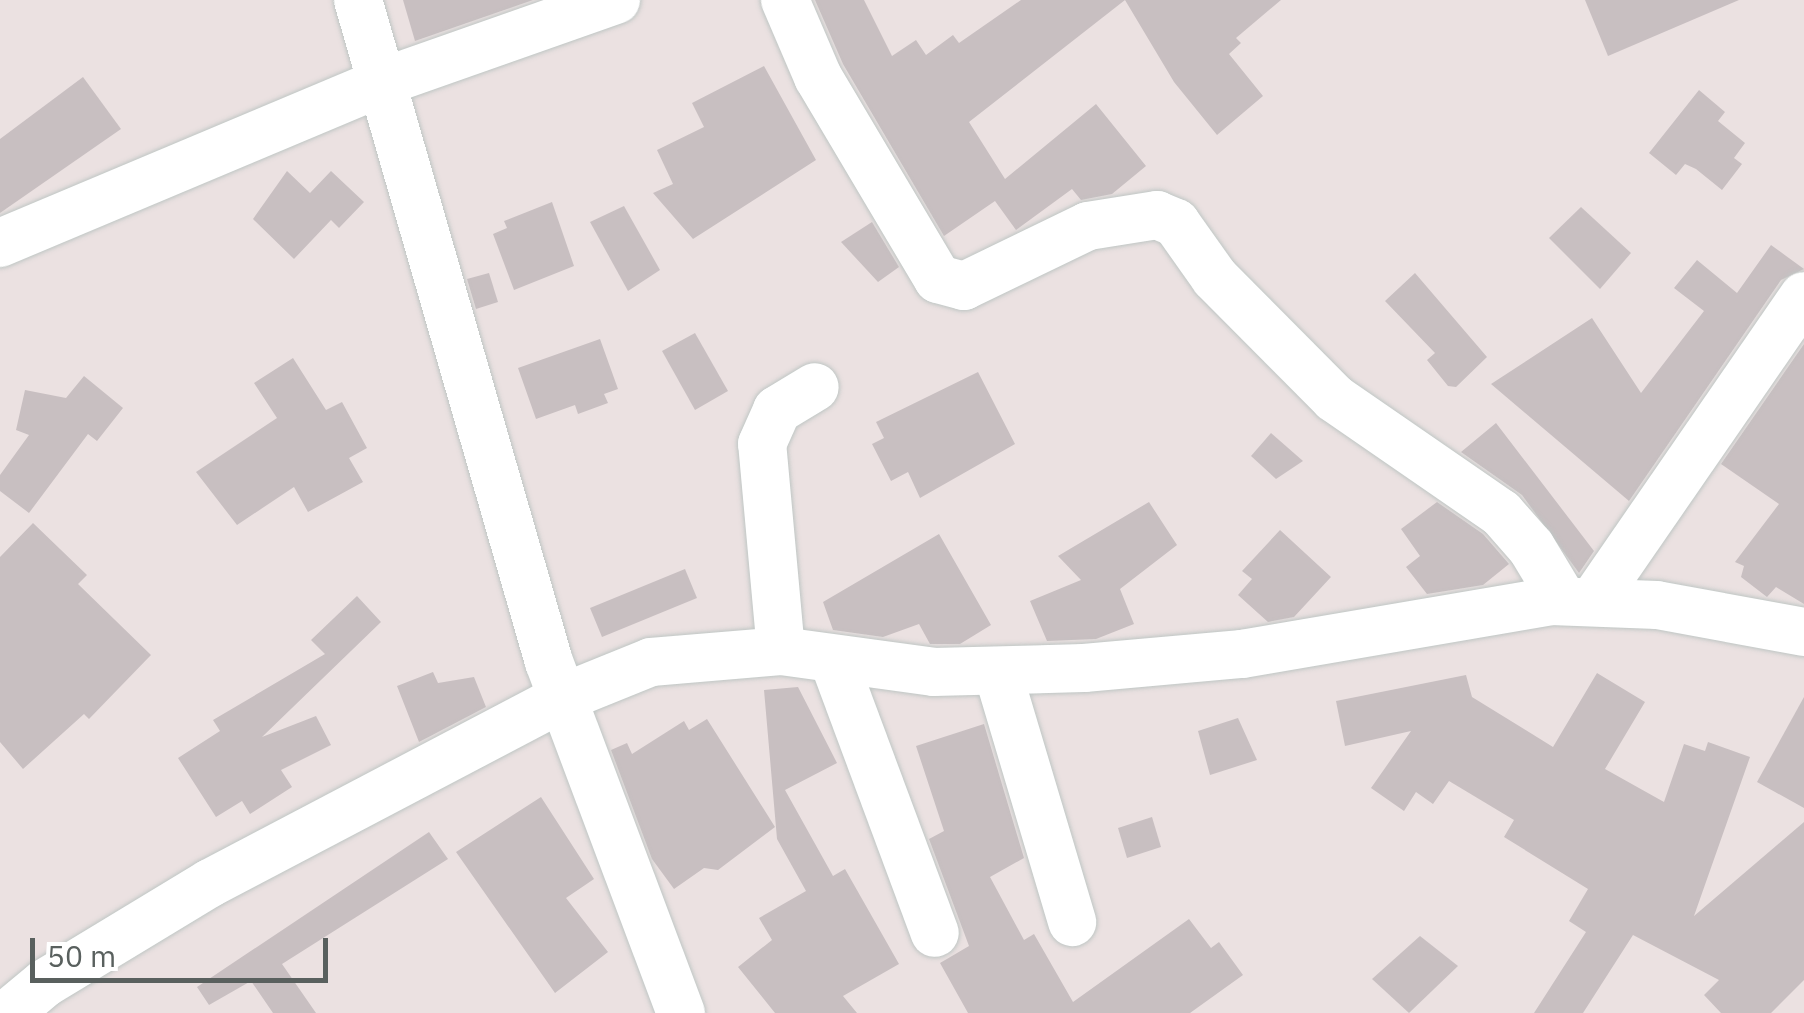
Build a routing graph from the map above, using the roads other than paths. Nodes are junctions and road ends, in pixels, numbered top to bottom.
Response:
1 (358, 0) edge
2 (616, 0) edge
3 (785, 0) edge
4 (383, 82) junction
5 (0, 243) edge
6 (1804, 296) edge
7 (814, 386) dead end
8 (1578, 600) junction
9 (1804, 632) edge
10 (781, 651) junction
11 (834, 662) junction
12 (998, 673) junction
13 (562, 698) junction
14 (1072, 922) dead end
15 (935, 933) dead end
16 (9, 1013) edge
17 (681, 1013) edge

1 - 4 street
2 - 4 street
3 - 8 street
4 - 5 street
4 - 13 street
6 - 8 street
7 - 10 street
8 - 9 street
8 - 12 street
10 - 11 street
10 - 13 street
11 - 12 street
11 - 15 street
12 - 14 street
13 - 16 street
13 - 17 street

